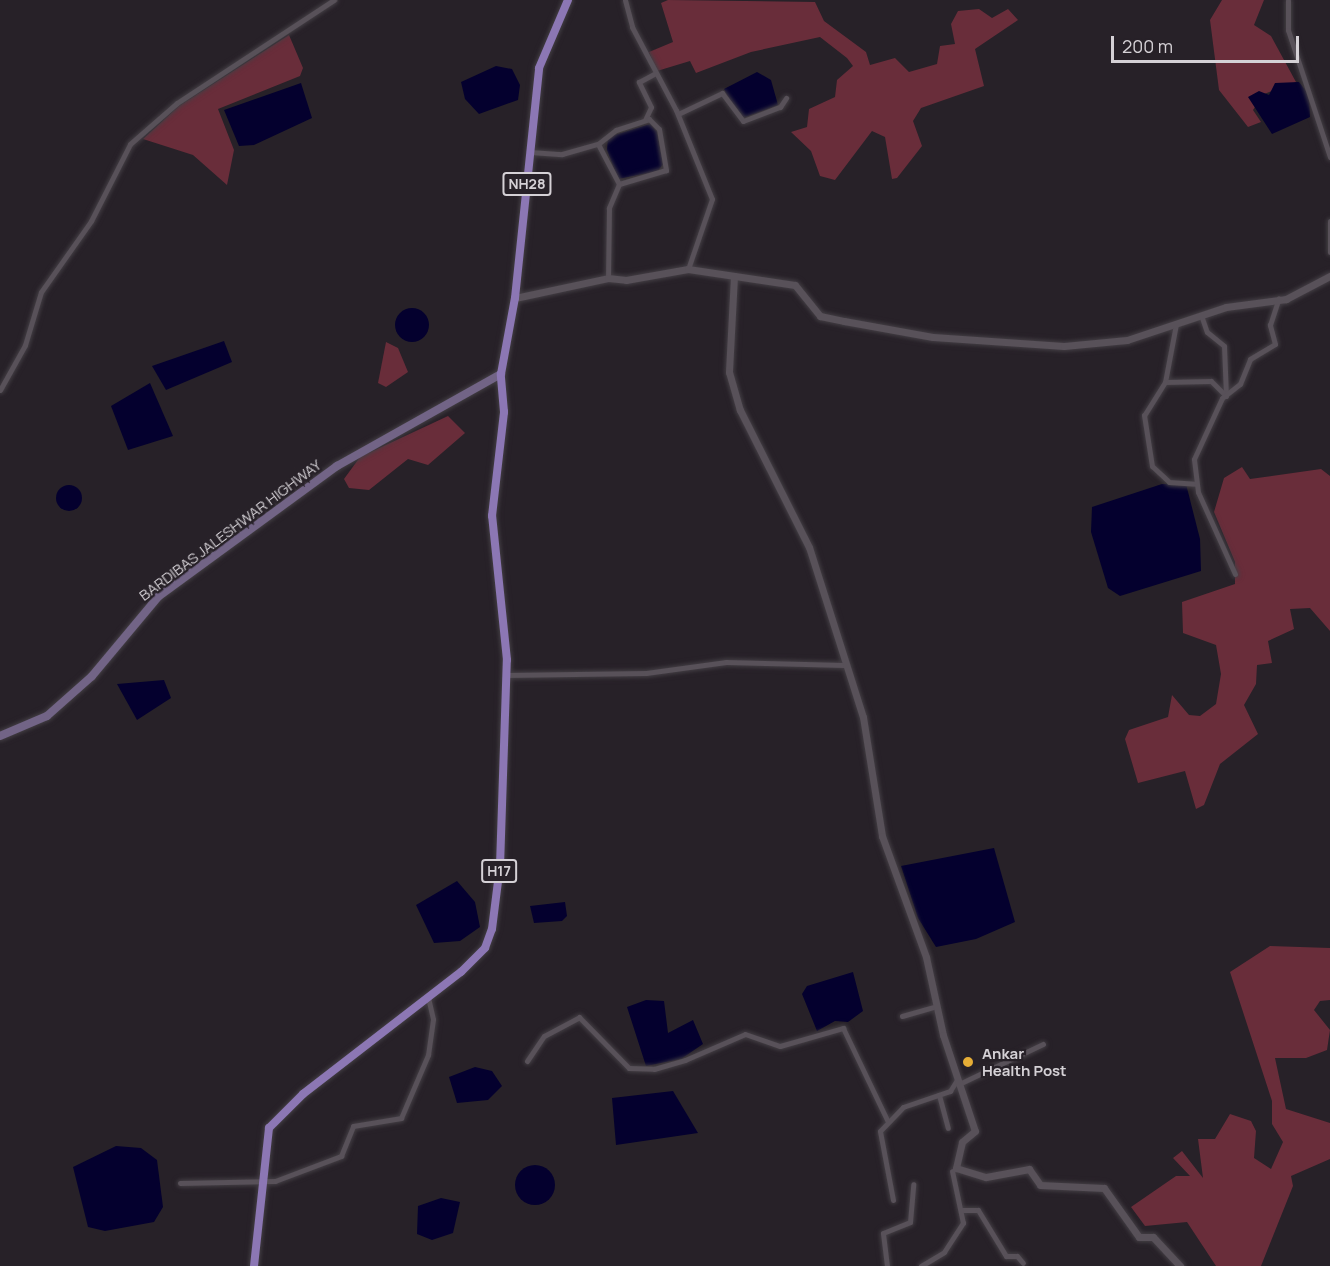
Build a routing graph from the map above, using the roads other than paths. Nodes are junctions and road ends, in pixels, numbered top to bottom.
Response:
1 (334, 0) edge
2 (568, 0) edge
3 (625, 0) edge
4 (1288, 0) edge
5 (656, 73) junction
6 (786, 98) dead end
7 (678, 114) junction
8 (645, 120) junction
9 (598, 144) junction
10 (530, 152) junction
11 (1330, 157) edge
12 (619, 184) junction
13 (1330, 221) edge
14 (1330, 252) edge
15 (688, 269) junction
16 (734, 276) junction
17 (1330, 276) edge
18 (608, 278) junction
19 (515, 298) junction
20 (1279, 298) junction
21 (1201, 315) junction
22 (1176, 324) junction
23 (501, 374) junction
24 (1165, 382) junction
25 (0, 390) edge
26 (1226, 396) junction
27 (1195, 484) junction
28 (1235, 574) dead end
29 (844, 665) junction
30 (506, 675) junction
31 (0, 736) edge
32 (428, 997) junction
33 (937, 1006) junction
34 (902, 1017) dead end
35 (1044, 1044) dead end
36 (527, 1061) dead end
37 (958, 1082) junction
38 (939, 1095) junction
39 (887, 1120) junction
40 (948, 1128) dead end
41 (952, 1171) dead end
42 (261, 1181) junction
43 (180, 1183) dead end
44 (913, 1184) dead end
45 (893, 1200) dead end
46 (962, 1210) junction
47 (1023, 1263) dead end
48 (254, 1266) edge
49 (888, 1266) edge
50 (921, 1266) edge
51 (1180, 1266) edge

1 - 25 street
2 - 10 main road, NH28
3 - 5 street
4 - 11 street
5 - 7 street
5 - 8 street
6 - 7 street
7 - 15 street
8 - 9 street
8 - 12 street
9 - 10 street
9 - 12 street
10 - 19 main road, NH28
12 - 18 street
13 - 14 street
15 - 16 street
15 - 18 street
16 - 22 street
16 - 29 street
17 - 20 street
18 - 19 street
19 - 23 main road, NH28
20 - 21 street
20 - 26 street
21 - 22 street
21 - 26 street
22 - 24 street
23 - 30 main road, H17
23 - 31 main road, BARDIBAS JALESHWAR HIGHWAY
24 - 26 street
24 - 27 street
26 - 27 street
27 - 28 street
29 - 30 street
29 - 33 street
30 - 32 main road, H17
32 - 42 main road, H17
32 - 42 street
33 - 34 street
33 - 37 street
35 - 37 street
36 - 39 street
37 - 38 street
37 - 51 street
38 - 39 street
38 - 40 street
39 - 45 street
41 - 46 street
42 - 43 street
42 - 48 main road, H17
44 - 49 street
46 - 47 street
46 - 50 street

